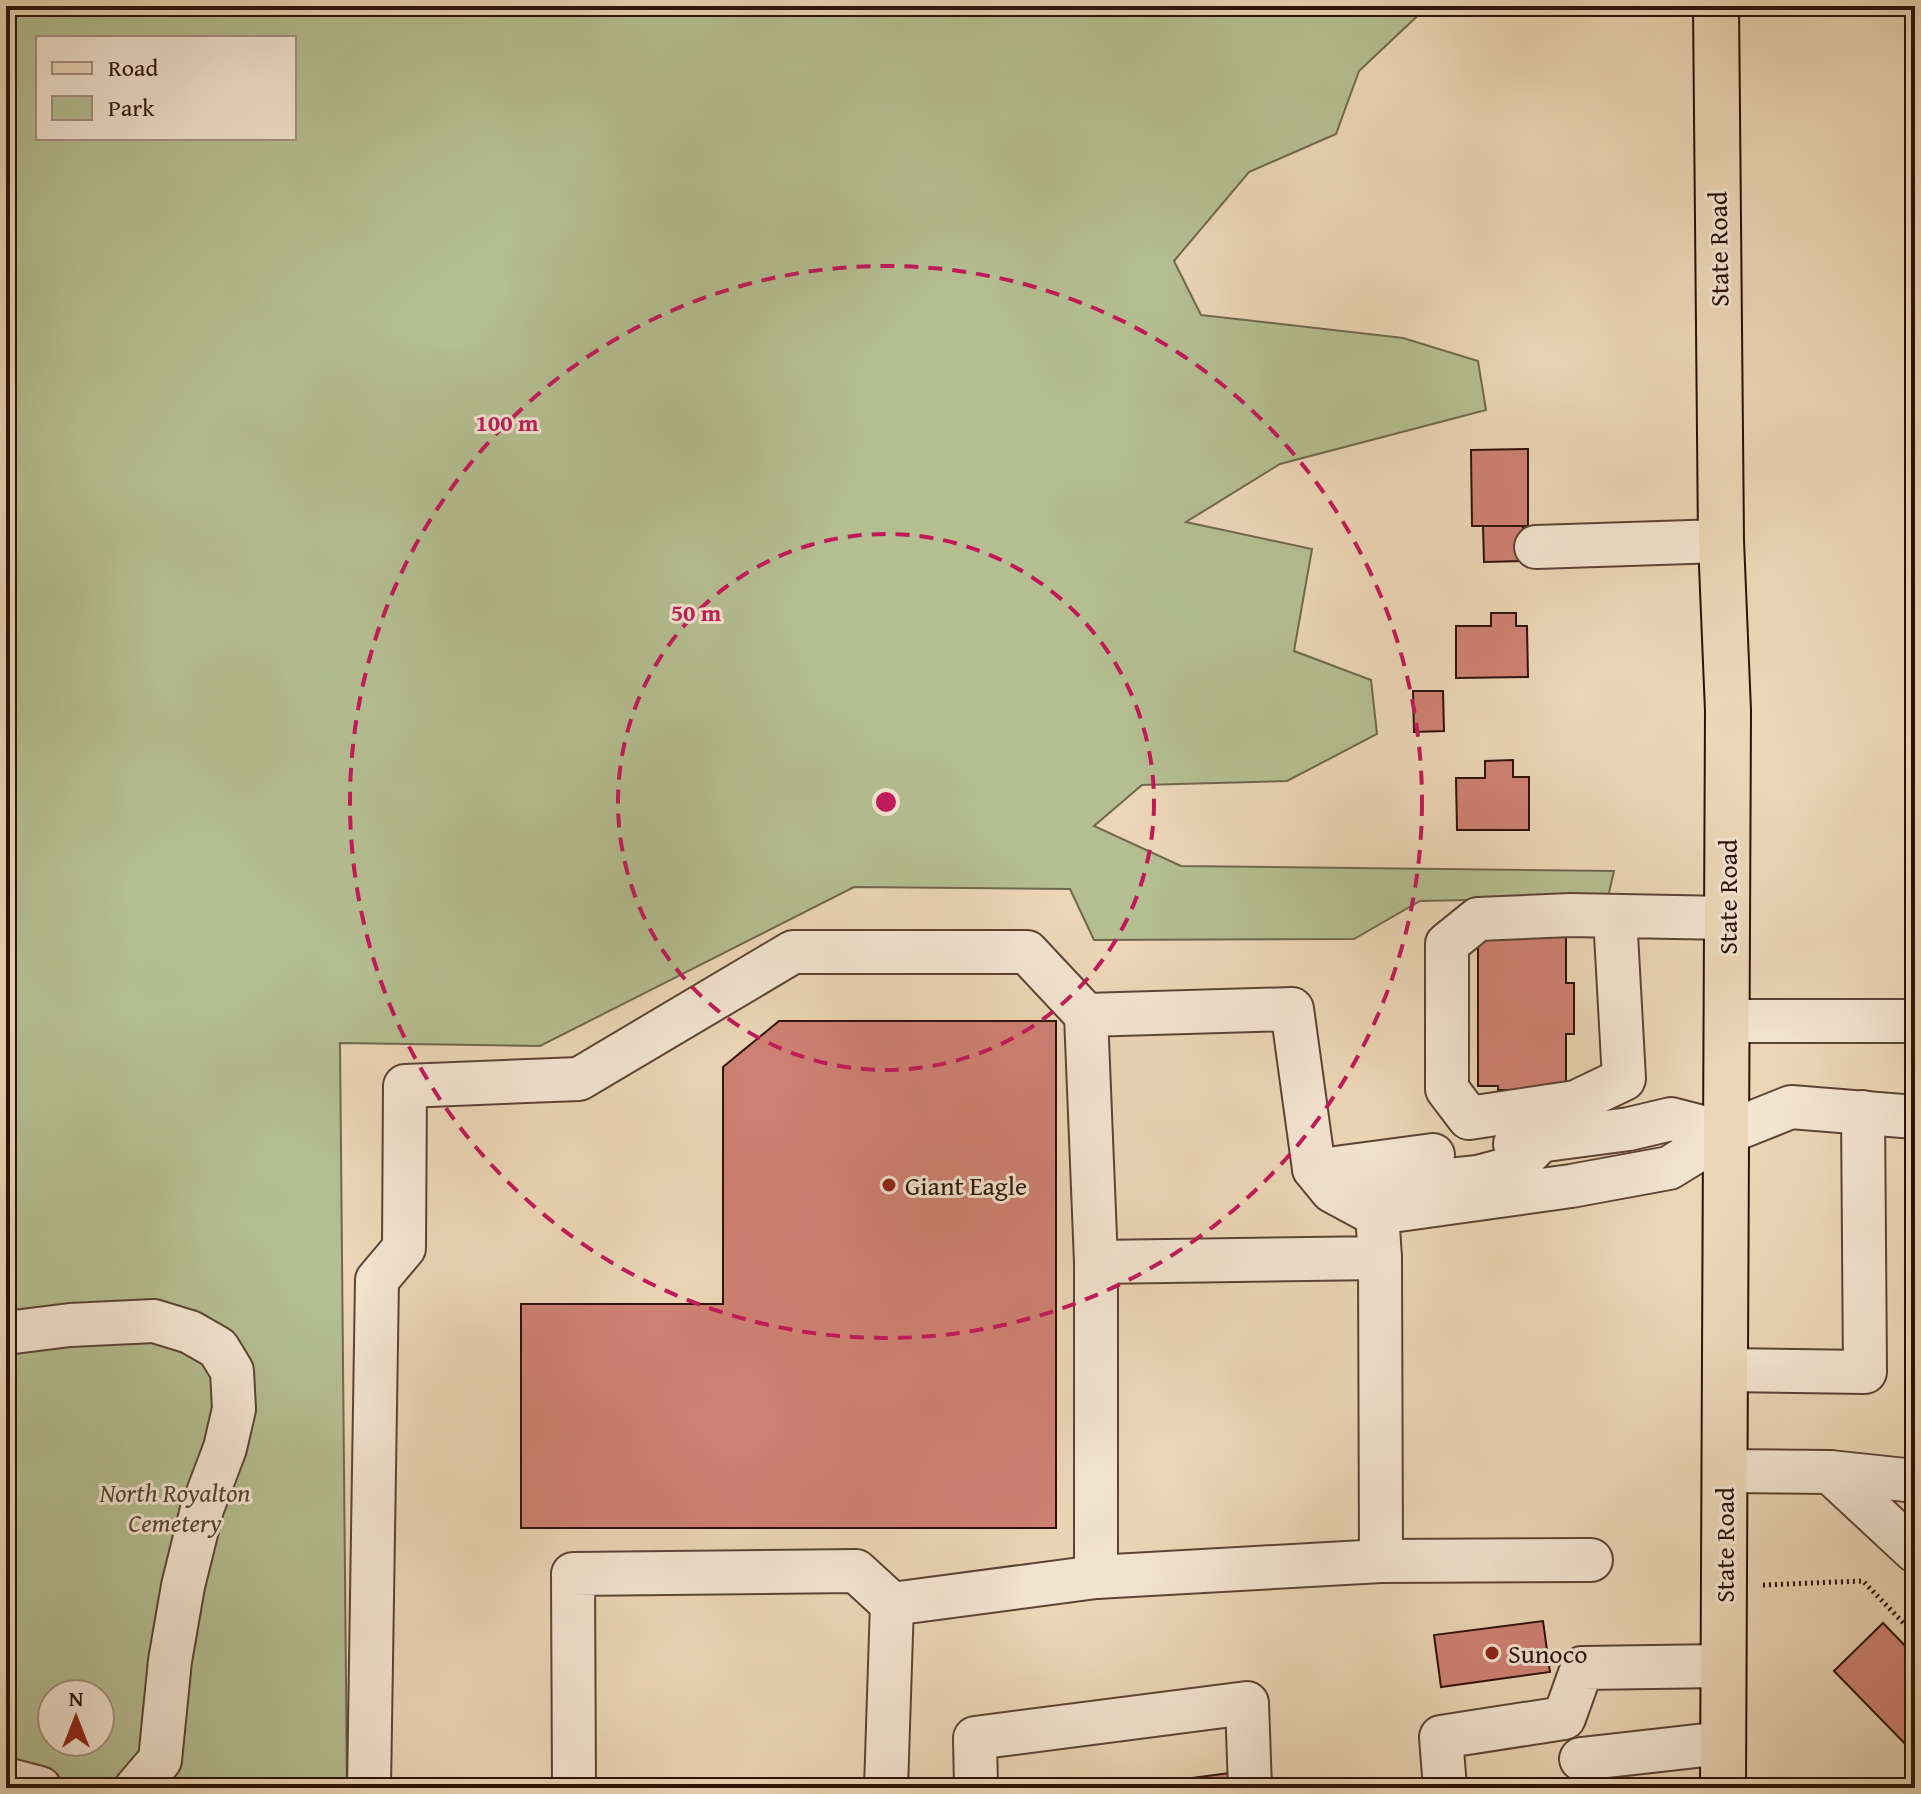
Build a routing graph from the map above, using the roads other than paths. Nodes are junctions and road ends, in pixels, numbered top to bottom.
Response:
1 (1716, 6) edge
2 (1721, 541) junction
3 (1536, 547) dead end
4 (1615, 916) junction
5 (1727, 918) junction
6 (1086, 1015) junction
7 (1726, 1021) junction
8 (1915, 1021) edge
9 (1863, 1112) junction
10 (1915, 1117) edge
11 (1726, 1133) junction
12 (1540, 1141) junction
13 (1314, 1169) junction
14 (1377, 1213) junction
15 (1380, 1258) junction
16 (1096, 1262) junction
17 (6, 1333) edge
18 (1725, 1370) junction
19 (1724, 1471) junction
20 (1830, 1472) junction
21 (1915, 1481) edge
22 (1915, 1551) edge
23 (1591, 1560) dead end
24 (1381, 1561) junction
25 (1096, 1577) junction
26 (892, 1604) junction
27 (1723, 1666) junction
28 (1564, 1718) junction
29 (1723, 1743) junction
30 (1587, 1773) edge
31 (6, 1779) edge
32 (40, 1788) edge
33 (136, 1788) edge
34 (369, 1788) edge
35 (574, 1788) edge
36 (886, 1788) edge
37 (976, 1788) edge
38 (1250, 1788) edge
39 (1445, 1788) edge
40 (1723, 1788) edge

1 - 2 main road, State Road
2 - 3 lane
2 - 5 main road, State Road
4 - 4 lane
4 - 5 lane
5 - 7 main road, State Road
6 - 13 lane
6 - 16 lane
6 - 34 lane
7 - 8 lane
7 - 11 main road, State Road
9 - 10 lane
9 - 11 lane
9 - 18 lane
11 - 12 lane
11 - 14 lane
11 - 18 main road, State Road
12 - 13 lane
12 - 14 lane
13 - 14 lane
14 - 15 lane
15 - 16 lane
15 - 24 lane
16 - 25 lane
17 - 33 lane
18 - 19 main road, State Road
19 - 20 lane
19 - 27 main road, State Road
20 - 21 lane
20 - 22 lane
23 - 24 lane
24 - 25 lane
25 - 26 lane
26 - 35 lane
26 - 36 lane
27 - 28 lane
27 - 29 main road, State Road
28 - 30 lane
28 - 39 lane
29 - 30 lane
29 - 40 main road, State Road
31 - 32 lane
37 - 38 lane

